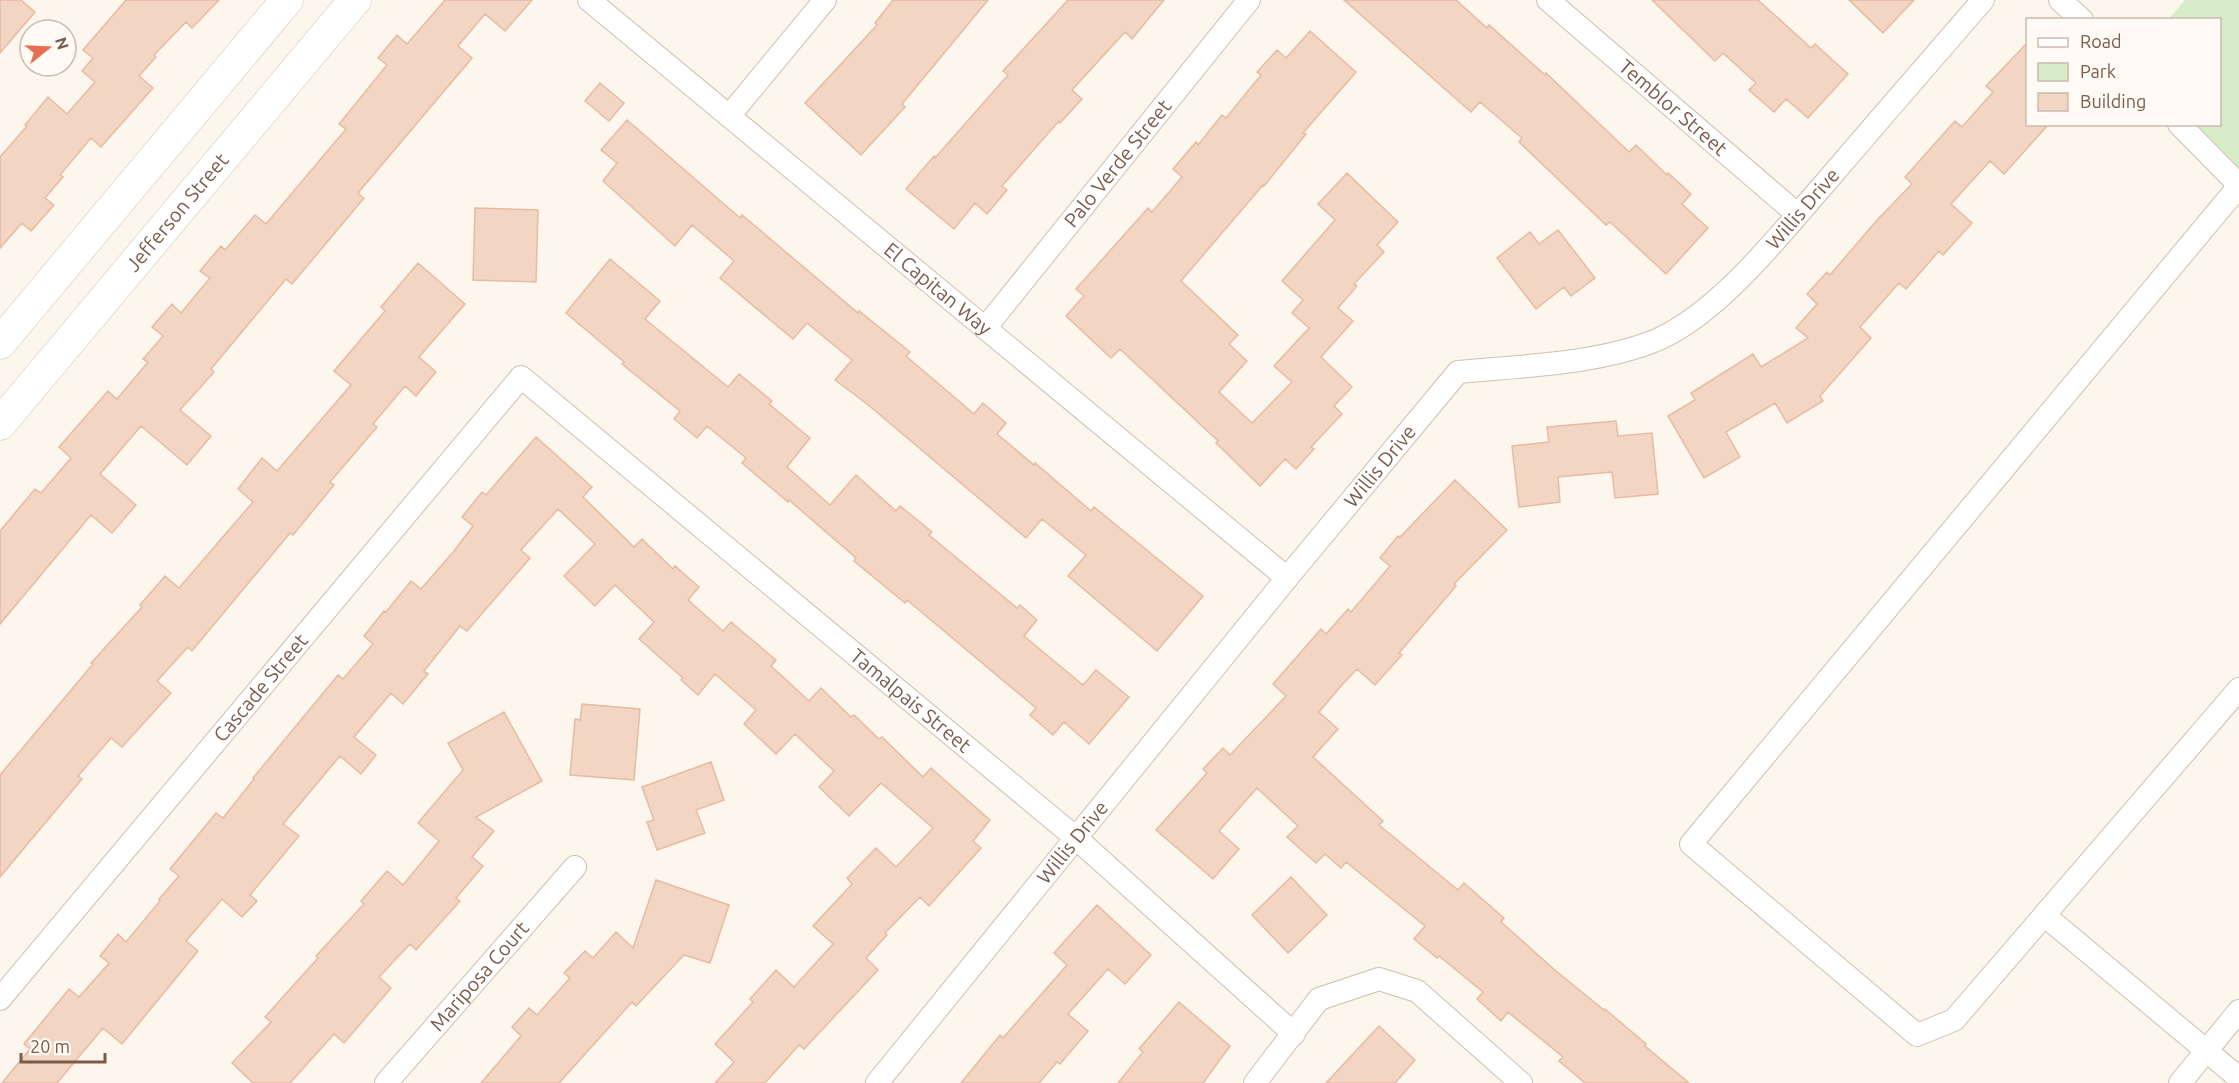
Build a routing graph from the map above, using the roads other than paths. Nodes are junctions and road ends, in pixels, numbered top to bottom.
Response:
1 (286, 0) edge
2 (355, 0) edge
3 (589, 0) edge
4 (825, 0) edge
5 (1249, 0) edge
6 (1548, 0) edge
7 (1983, 0) edge
8 (2060, 0) edge
9 (2080, 18) edge
10 (729, 116) junction
11 (2181, 126) edge
12 (2239, 186) edge
13 (1797, 214) junction
14 (986, 327) junction
15 (0, 343) edge
16 (521, 377) joint
17 (0, 424) edge
18 (1287, 579) junction
19 (2239, 689) edge
20 (1076, 838) junction
21 (575, 867) dead end
22 (2044, 915) junction
23 (0, 999) edge
24 (2239, 1011) edge
25 (1294, 1034) junction
26 (2206, 1050) junction
27 (2239, 1078) edge
28 (386, 1083) edge
29 (877, 1083) edge
30 (1255, 1083) edge
31 (1521, 1083) edge
32 (2180, 1083) edge

1 - 15 main road
2 - 17 main road, Jefferson Street
3 - 10 street, El Capitan Way
4 - 10 street
5 - 14 street, Palo Verde Street
6 - 13 street, Temblor Street
7 - 13 street, Willis Drive
8 - 9 street
10 - 14 street, El Capitan Way
11 - 12 street
12 - 22 street
13 - 18 street, Willis Drive
14 - 18 street, El Capitan Way
16 - 20 street, Tamalpais Street
16 - 23 street, Cascade Street
18 - 20 street, Willis Drive
19 - 22 street
20 - 25 street, Tamalpais Street
20 - 29 street, Willis Drive
21 - 28 street, Mariposa Court
22 - 26 street
24 - 26 street
25 - 30 street
25 - 31 street
26 - 27 street
26 - 32 street

